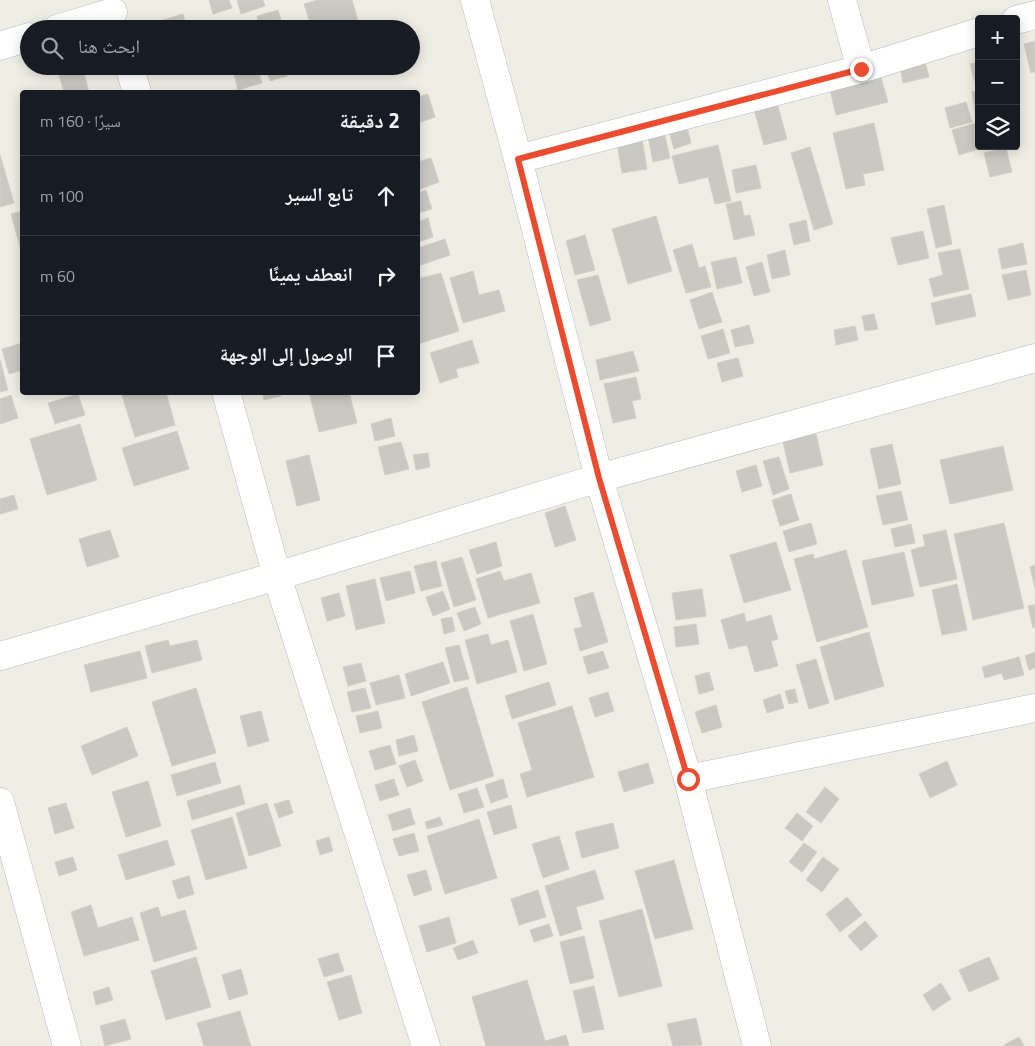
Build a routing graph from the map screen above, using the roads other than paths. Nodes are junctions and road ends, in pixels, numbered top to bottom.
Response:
1 (475, 0) edge
2 (842, 0) edge
3 (113, 14) edge
4 (1035, 15) edge
5 (1020, 19) edge
6 (91, 20) edge
7 (975, 33) edge
8 (20, 40) edge
9 (0, 46) edge
10 (861, 69) junction
11 (132, 75) edge
12 (136, 90) edge
13 (518, 159) junction
14 (1035, 358) edge
15 (227, 395) edge
16 (599, 478) junction
17 (277, 576) junction
18 (0, 656) edge
19 (1035, 708) edge
20 (688, 779) junction
21 (0, 802) edge
22 (67, 1046) edge
23 (426, 1046) edge
24 (757, 1046) edge

1 - 13 street
2 - 10 street
3 - 6 street
4 - 5 street
7 - 10 street
8 - 9 street
10 - 13 street
11 - 12 street
13 - 16 street
14 - 16 street
15 - 17 street
16 - 17 street
16 - 20 street
17 - 18 street
17 - 23 street
19 - 20 street
20 - 24 street
21 - 22 street

